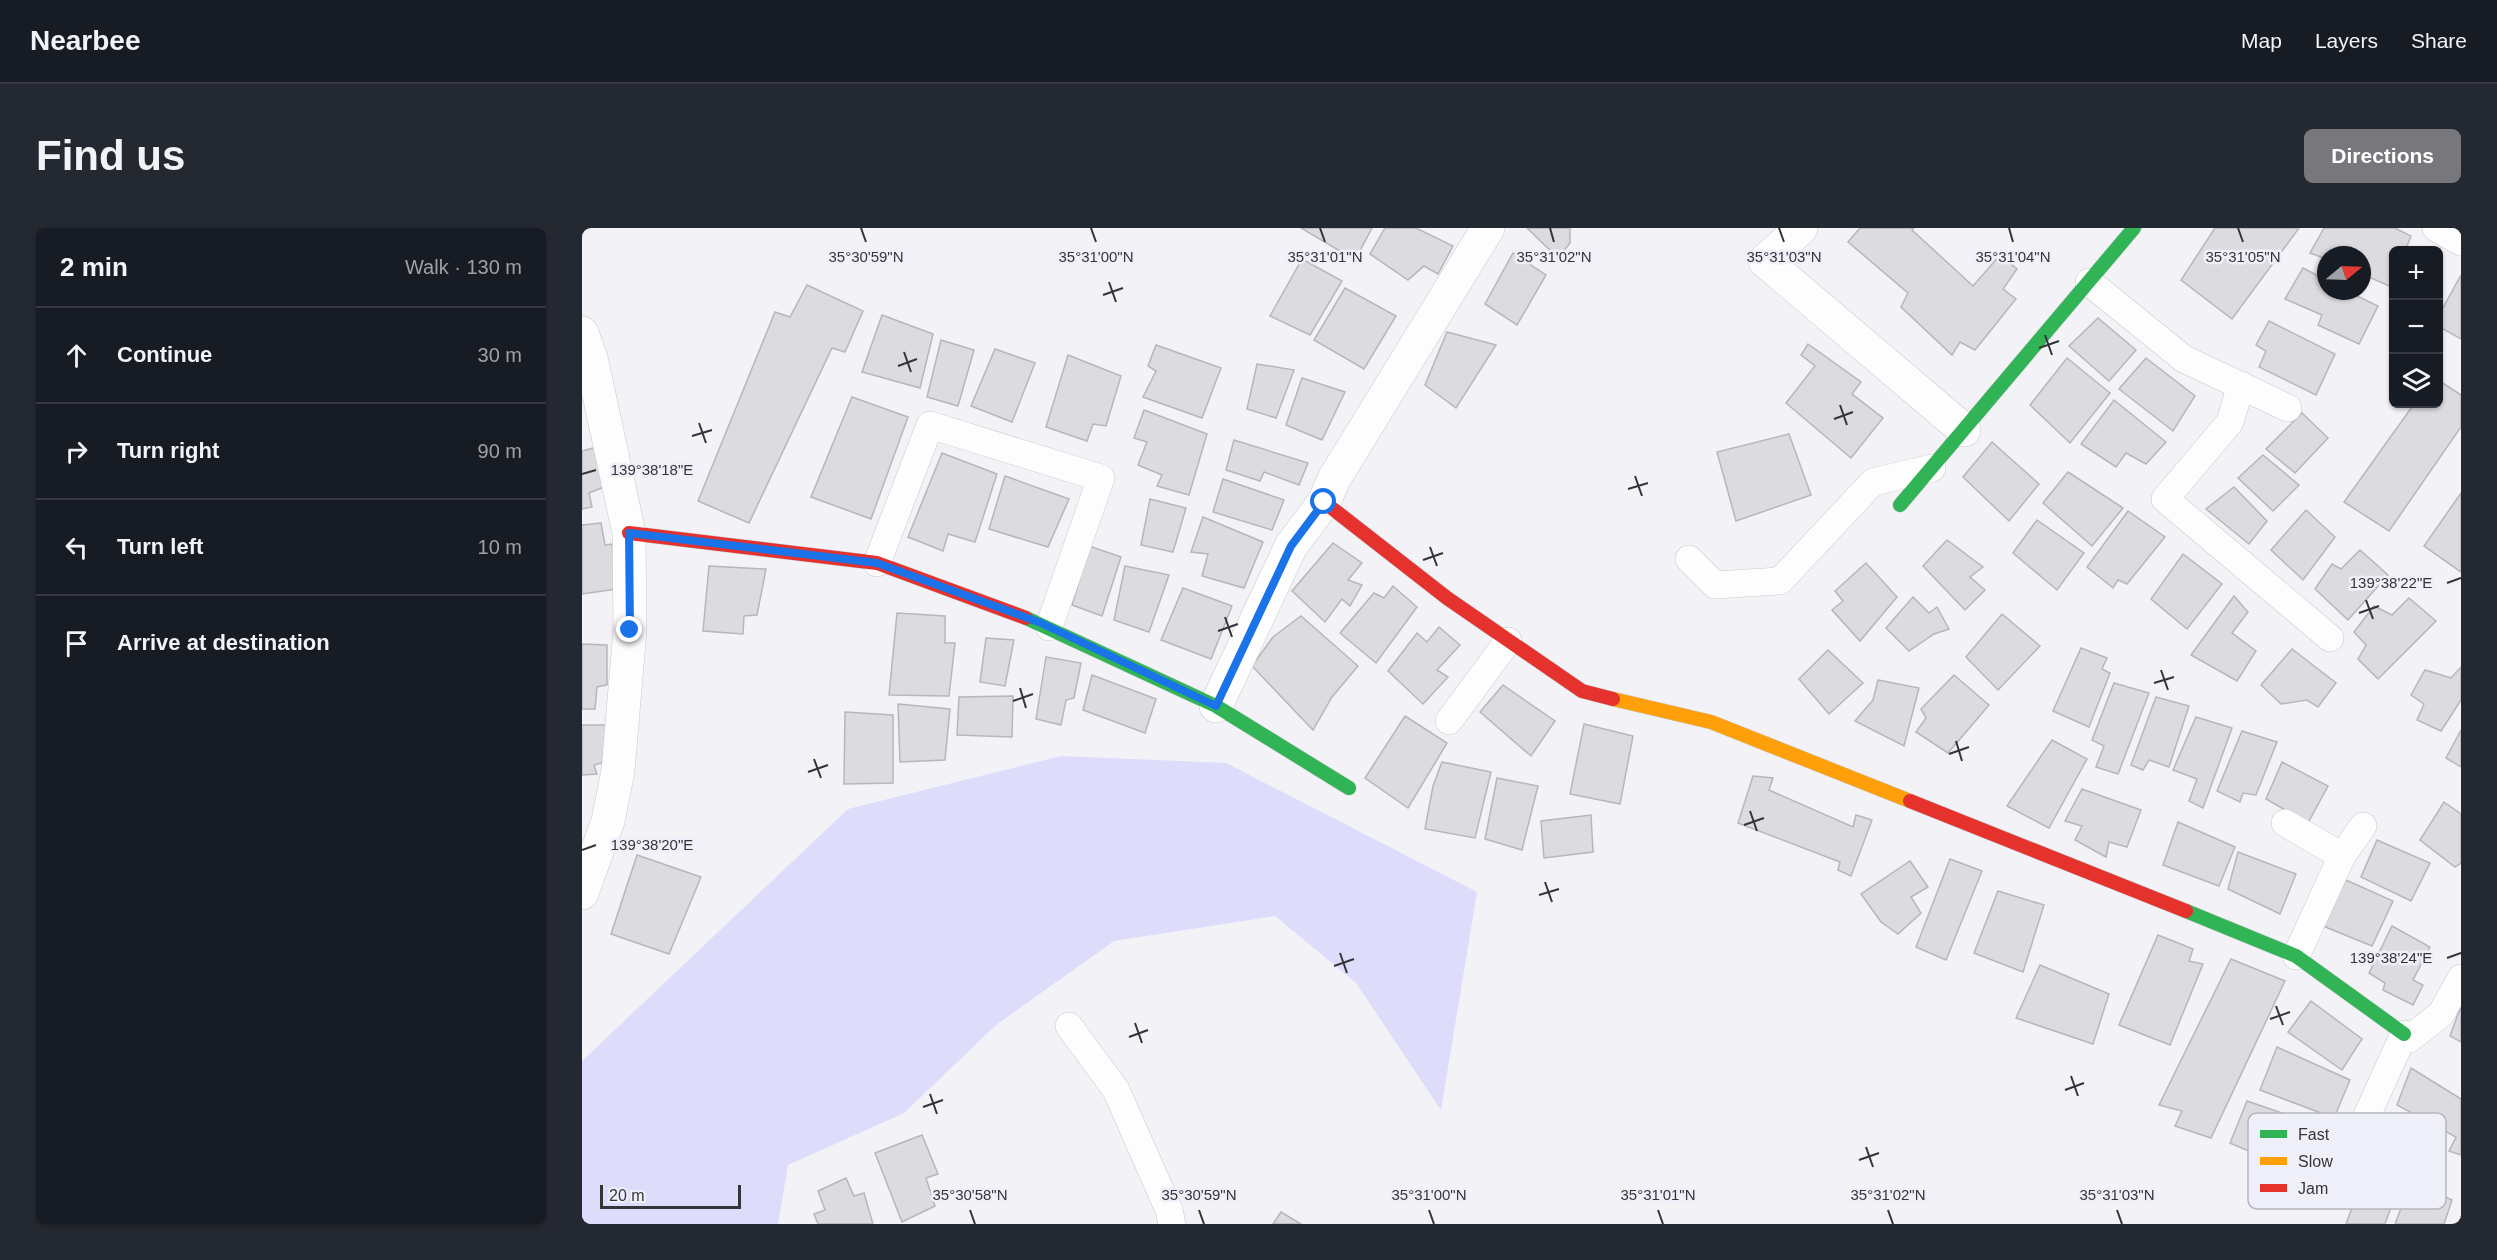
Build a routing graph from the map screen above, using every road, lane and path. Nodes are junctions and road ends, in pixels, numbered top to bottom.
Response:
1 (1488, 228) edge
2 (1801, 228) edge
3 (2134, 228) edge
4 (2436, 228) edge
5 (2461, 242) edge
6 (2089, 282) junction
7 (582, 333) edge
8 (2241, 385) junction
9 (2288, 408) dead end
10 (1964, 430) junction
11 (1932, 468) junction
12 (1324, 502) junction
13 (1900, 505) dead end
14 (629, 533) junction
15 (1689, 559) dead end
16 (877, 563) junction
17 (1049, 627) junction
18 (2330, 638) dead end
19 (1508, 641) junction
20 (1216, 706) junction
21 (1449, 721) dead end
22 (1349, 788) dead end
23 (2284, 823) dead end
24 (2362, 826) dead end
25 (2342, 856) junction
26 (582, 893) edge
27 (2296, 956) junction
28 (2461, 978) edge
29 (1069, 1026) dead end
30 (2404, 1034) junction
31 (2368, 1113) edge
32 (1172, 1224) edge

1 - 12 street
2 - 10 street
3 - 6 street
4 - 5 lane
6 - 8 lane
6 - 10 street
7 - 14 street
8 - 9 lane
8 - 18 lane
10 - 11 street
11 - 13 street
11 - 15 lane
12 - 19 street
12 - 20 street
14 - 16 street
14 - 26 street
16 - 17 street
16 - 17 lane
17 - 20 street
19 - 21 lane
19 - 27 street
20 - 22 street
23 - 25 lane
24 - 25 lane
25 - 27 lane
27 - 30 street
28 - 30 lane
29 - 32 lane
30 - 31 lane

